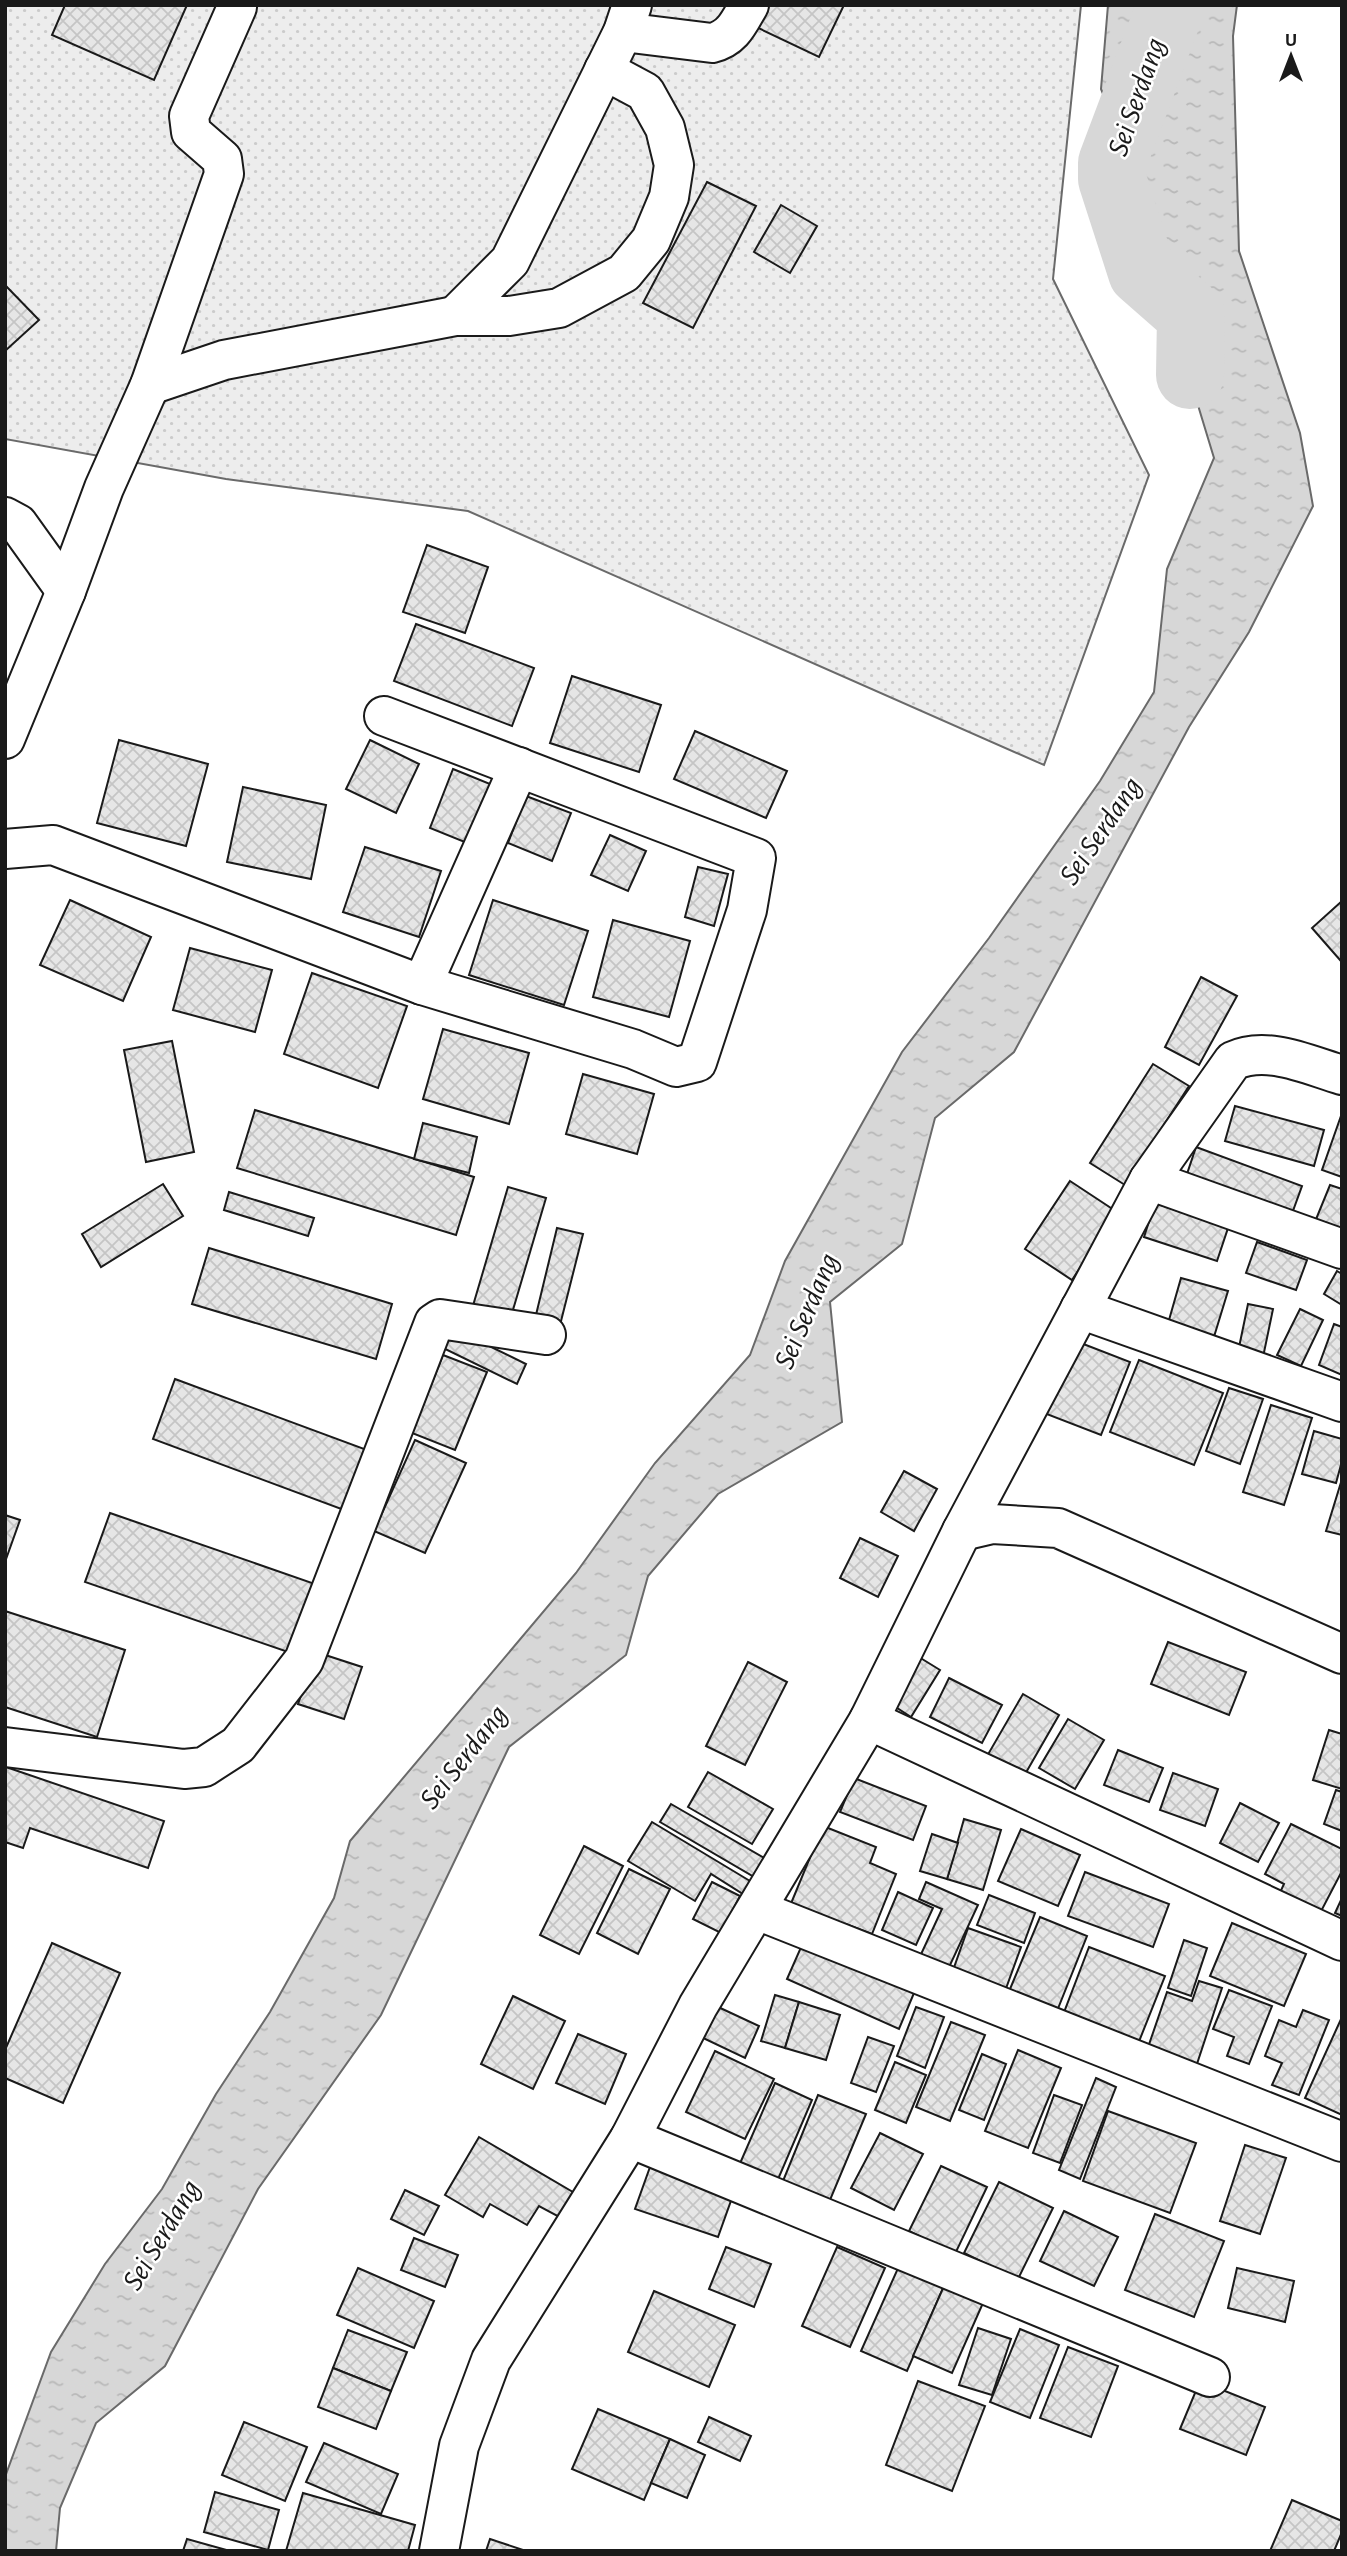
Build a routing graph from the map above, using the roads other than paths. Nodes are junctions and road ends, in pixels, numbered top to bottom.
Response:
1 (749, 5) edge
2 (237, 7) dead end
3 (628, 19) edge
4 (604, 70) junction
5 (455, 316) junction
6 (150, 385) junction
7 (5, 517) edge
8 (66, 592) junction
9 (384, 716) dead end
10 (5, 739) edge
11 (519, 767) junction
12 (5, 849) edge
13 (422, 985) junction
14 (1342, 1075) edge
15 (1149, 1180) junction
16 (1342, 1249) edge
17 (1080, 1309) junction
18 (546, 1335) dead end
19 (1342, 1402) edge
20 (962, 1531) junction
21 (1342, 1654) edge
22 (870, 1720) junction
23 (5, 1747) edge
24 (757, 1910) junction
25 (1342, 1941) edge
26 (630, 2138) junction
27 (1342, 2142) edge
28 (1210, 2377) dead end
29 (439, 2551) edge

1 - 3 street
2 - 6 street
3 - 4 street
4 - 5 street
4 - 5 street
5 - 6 street
6 - 8 street
7 - 8 street
8 - 10 street
9 - 11 street
11 - 13 street
11 - 13 street
12 - 13 street
14 - 15 street
15 - 16 street
15 - 17 street
17 - 19 street
17 - 20 street
18 - 23 street
20 - 21 street
20 - 22 street
22 - 24 street
22 - 25 street
24 - 26 street
24 - 27 street
26 - 28 street
26 - 29 street

